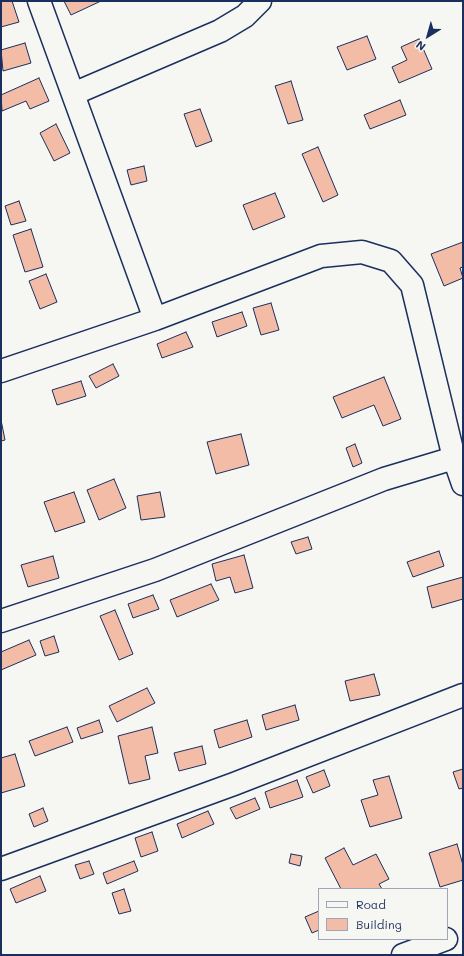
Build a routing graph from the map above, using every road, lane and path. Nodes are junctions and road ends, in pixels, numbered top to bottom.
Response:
1 (39, 1) edge
2 (260, 1) edge
3 (72, 94) junction
4 (155, 319) junction
5 (1, 371) edge
6 (454, 458) junction
7 (463, 484) edge
8 (1, 621) edge
9 (463, 695) edge
10 (1, 869) edge
11 (463, 933) edge
12 (448, 939) edge
13 (444, 940) edge
14 (403, 955) edge

1 - 3 street
2 - 3 street
3 - 4 street
4 - 5 street
4 - 6 street
6 - 7 street
6 - 8 street
9 - 10 street
11 - 12 street
13 - 14 street

